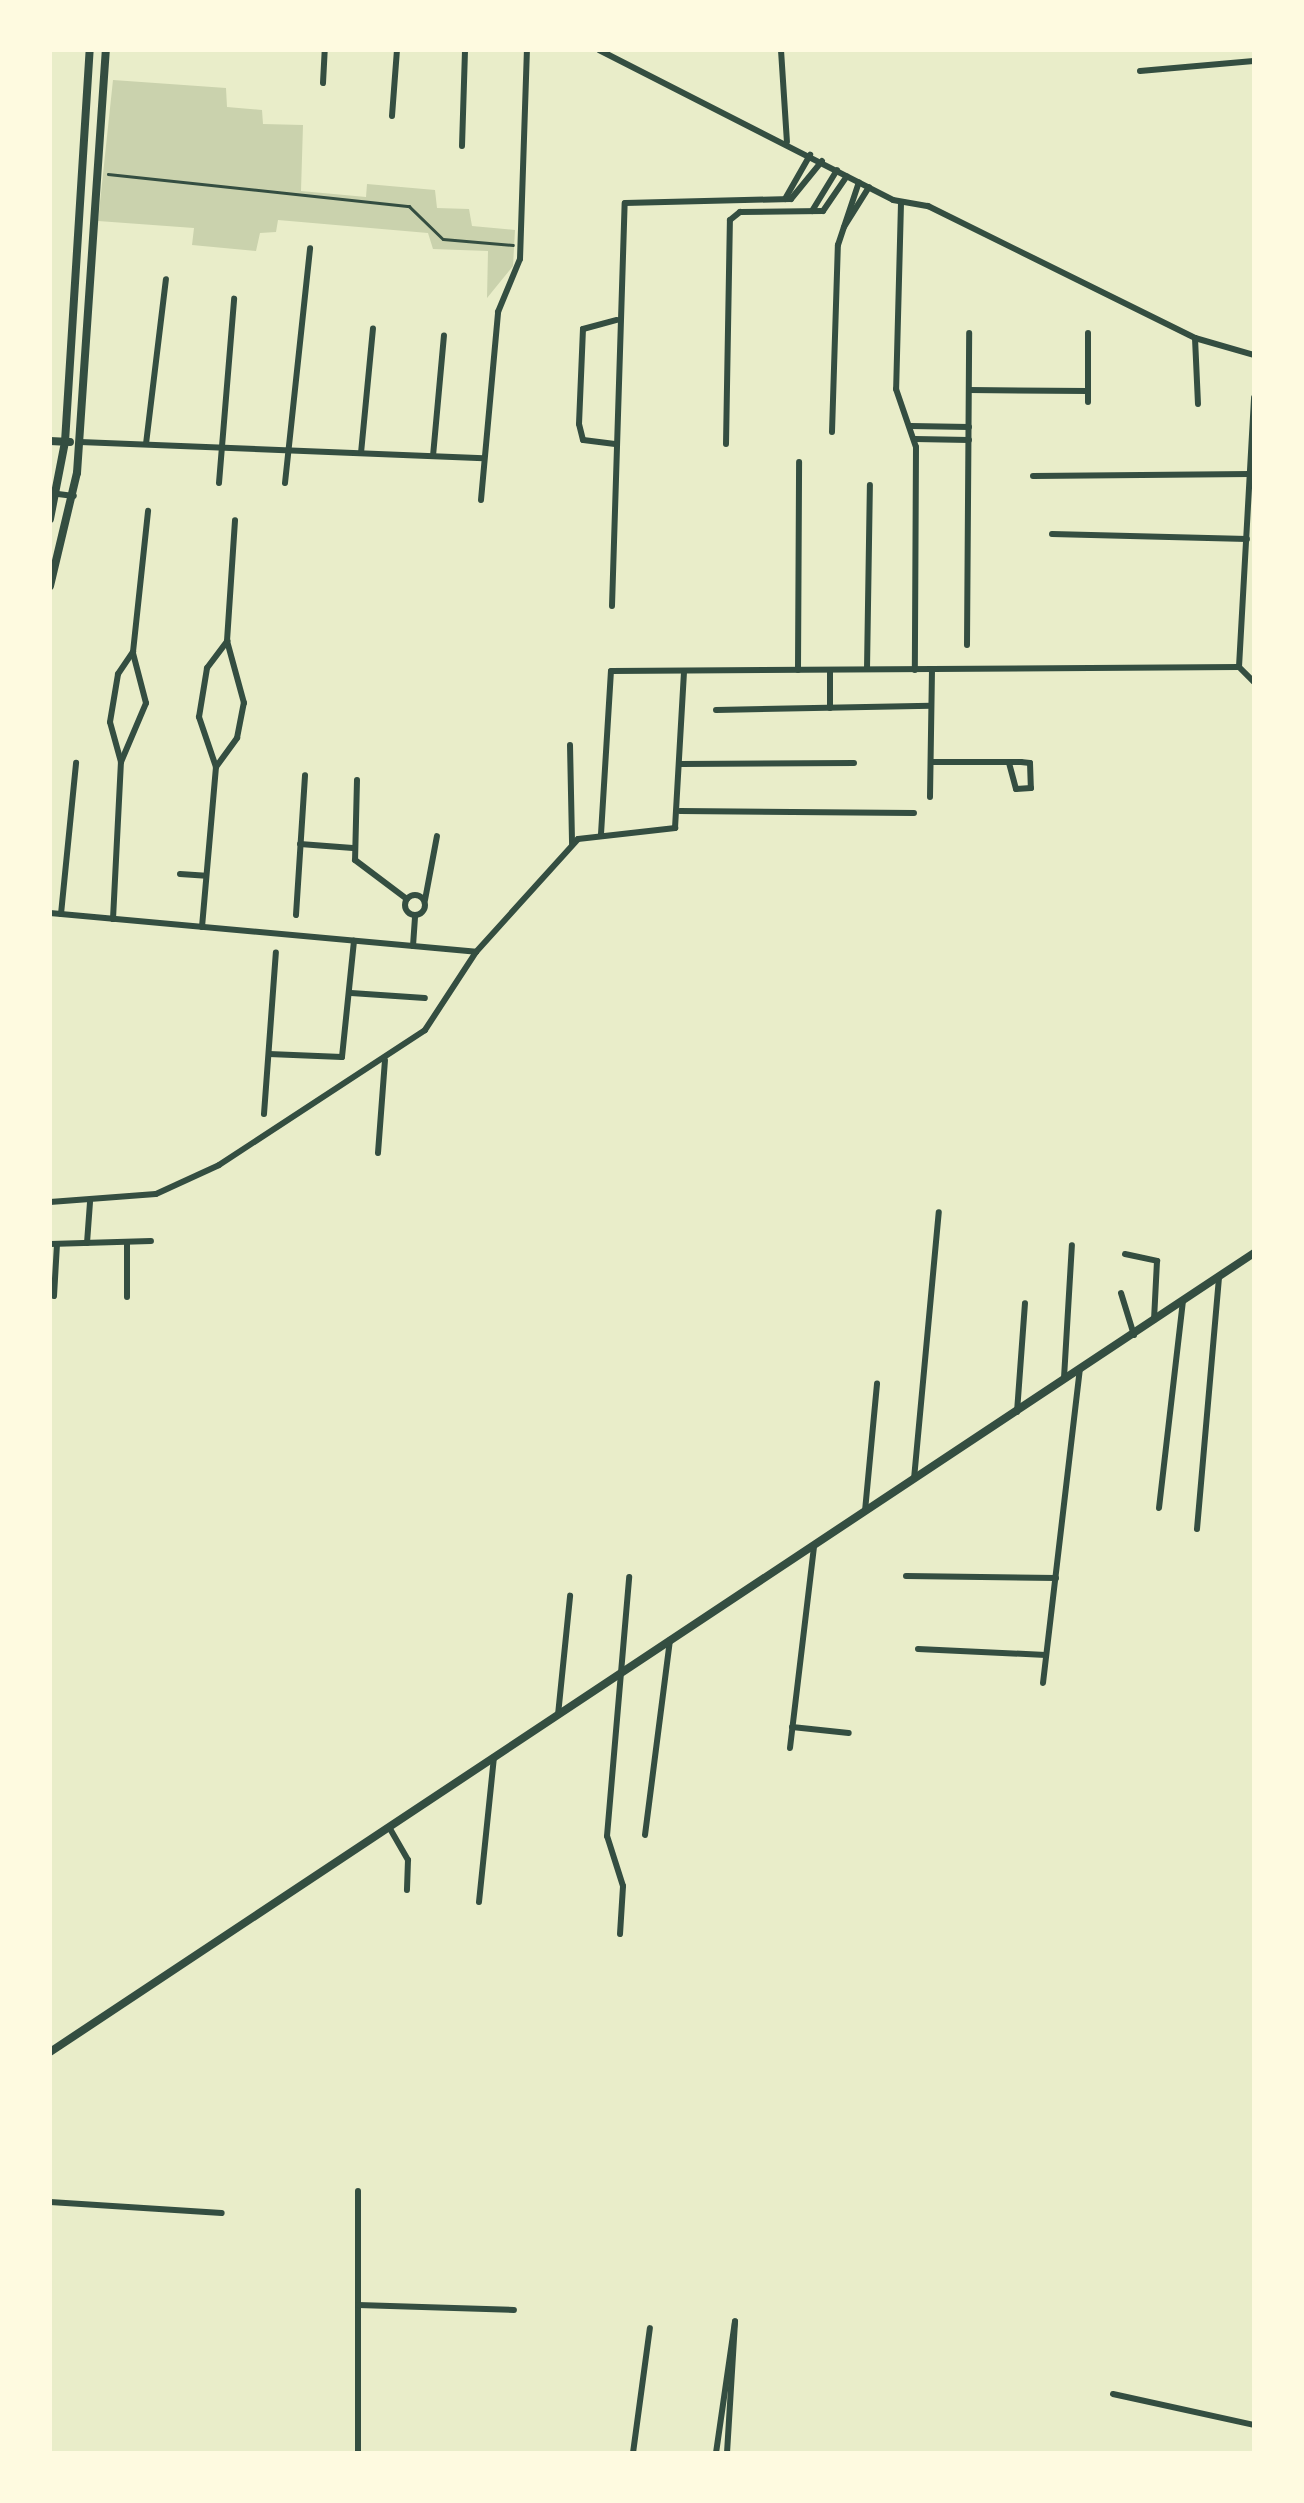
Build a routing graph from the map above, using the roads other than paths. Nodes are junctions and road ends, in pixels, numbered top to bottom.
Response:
1 (90, 50) edge
2 (106, 50) edge
3 (324, 50) edge
4 (397, 50) edge
5 (465, 50) edge
6 (527, 50) edge
7 (599, 50) edge
8 (781, 50) edge
9 (1254, 61) edge
10 (1140, 71) dead end
11 (323, 83) dead end
12 (392, 116) dead end
13 (84, 136) junction
14 (100, 138) junction
15 (787, 142) junction
16 (462, 146) dead end
17 (810, 155) junction
18 (822, 162) junction
19 (837, 170) junction
20 (848, 176) junction
21 (859, 182) junction
22 (868, 187) junction
23 (784, 199) junction
24 (902, 203) junction
25 (811, 212) junction
26 (843, 228) junction
27 (310, 248) dead end
28 (166, 279) dead end
29 (234, 299) dead end
30 (618, 320) junction
31 (373, 330) dead end
32 (970, 332) dead end
33 (1088, 333) dead end
34 (444, 335) dead end
35 (1195, 338) junction
36 (1254, 355) edge
37 (969, 390) junction
38 (1088, 390) junction
39 (1254, 397) edge
40 (1088, 402) dead end
41 (1198, 404) dead end
42 (911, 426) junction
43 (969, 427) junction
44 (832, 432) dead end
45 (915, 439) junction
46 (968, 440) junction
47 (50, 441) edge
48 (65, 442) junction
49 (80, 442) junction
50 (146, 444) junction
51 (616, 444) junction
52 (726, 444) dead end
53 (220, 447) junction
54 (288, 450) junction
55 (362, 453) junction
56 (433, 456) junction
57 (484, 458) junction
58 (799, 462) dead end
59 (1250, 474) junction
60 (1033, 476) dead end
61 (285, 482) dead end
62 (220, 484) dead end
63 (870, 485) dead end
64 (53, 493) edge
65 (74, 496) junction
66 (481, 500) dead end
67 (148, 511) dead end
68 (50, 519) edge
69 (235, 520) dead end
70 (1052, 534) dead end
71 (1247, 539) junction
72 (50, 586) edge
73 (612, 606) dead end
74 (227, 641) junction
75 (967, 645) dead end
76 (133, 652) junction
77 (1239, 667) junction
78 (932, 669) junction
79 (798, 670) junction
80 (830, 670) junction
81 (867, 670) junction
82 (915, 670) junction
83 (684, 673) junction
84 (1254, 682) edge
85 (932, 706) junction
86 (830, 708) junction
87 (716, 710) dead end
88 (570, 745) dead end
89 (76, 762) dead end
90 (122, 762) junction
91 (931, 762) junction
92 (854, 763) dead end
93 (1009, 763) junction
94 (681, 764) junction
95 (216, 767) junction
96 (305, 774) dead end
97 (357, 780) dead end
98 (930, 797) dead end
99 (680, 810) junction
100 (914, 813) dead end
101 (601, 834) junction
102 (436, 836) dead end
103 (300, 844) junction
104 (572, 844) junction
105 (354, 848) junction
106 (180, 874) dead end
107 (206, 876) junction
108 (407, 899) junction
109 (424, 900) junction
110 (50, 913) edge
111 (61, 914) junction
112 (296, 915) dead end
113 (415, 915) junction
114 (113, 919) junction
115 (202, 927) junction
116 (354, 941) junction
117 (413, 946) junction
118 (276, 952) dead end
119 (476, 952) junction
120 (351, 992) junction
121 (425, 998) dead end
122 (269, 1054) junction
123 (385, 1058) junction
124 (264, 1114) dead end
125 (378, 1153) dead end
126 (50, 1202) edge
127 (90, 1202) junction
128 (938, 1212) dead end
129 (151, 1241) dead end
130 (128, 1243) junction
131 (54, 1244) edge
132 (88, 1244) junction
133 (1072, 1245) dead end
134 (1254, 1253) edge
135 (1125, 1254) dead end
136 (1219, 1277) junction
137 (1120, 1293) dead end
138 (54, 1296) dead end
139 (128, 1297) dead end
140 (1183, 1302) junction
141 (1025, 1303) dead end
142 (1154, 1321) junction
143 (1134, 1334) junction
144 (1080, 1370) junction
145 (1064, 1381) junction
146 (877, 1384) dead end
147 (1018, 1412) junction
148 (914, 1479) junction
149 (1159, 1508) dead end
150 (864, 1511) junction
151 (1197, 1529) dead end
152 (814, 1544) junction
153 (906, 1576) dead end
154 (628, 1577) dead end
155 (1056, 1578) junction
156 (570, 1596) dead end
157 (670, 1639) junction
158 (918, 1649) dead end
159 (1046, 1655) junction
160 (620, 1672) junction
161 (1043, 1683) dead end
162 (558, 1714) junction
163 (792, 1727) junction
164 (849, 1732) dead end
165 (790, 1748) dead end
166 (494, 1757) junction
167 (389, 1827) junction
168 (646, 1835) dead end
169 (407, 1890) dead end
170 (479, 1902) dead end
171 (620, 1934) dead end
172 (50, 2052) edge
173 (358, 2191) dead end
174 (50, 2202) edge
175 (222, 2213) dead end
176 (358, 2306) junction
177 (514, 2310) dead end
178 (650, 2328) dead end
179 (1113, 2394) dead end
180 (1254, 2425) edge
181 (718, 2434) junction
182 (728, 2436) junction
183 (358, 2453) edge
184 (632, 2453) edge
185 (716, 2453) edge
186 (726, 2453) edge

1 - 13 street
2 - 14 street
3 - 11 street
4 - 12 street
5 - 16 street
6 - 57 street
7 - 15 street
8 - 15 street
9 - 10 street
13 - 14 street
13 - 48 street
14 - 49 street
15 - 17 street
17 - 18 street
17 - 23 street
18 - 19 street
18 - 23 street
19 - 20 street
19 - 25 street
20 - 21 street
20 - 25 street
21 - 22 street
21 - 26 street
22 - 24 street
22 - 26 street
23 - 30 street
24 - 35 street
24 - 42 street
25 - 52 street
26 - 44 street
27 - 54 street
28 - 50 street
29 - 53 street
30 - 51 street
30 - 51 street
31 - 55 street
32 - 37 street
33 - 38 street
34 - 56 street
35 - 36 street
35 - 41 street
37 - 38 street
37 - 43 street
38 - 40 street
39 - 59 street
42 - 43 street
42 - 45 street
43 - 46 street
45 - 46 street
45 - 82 street
46 - 75 street
47 - 48 street
48 - 49 street
48 - 64 street
49 - 50 street
49 - 65 street
50 - 53 street
51 - 73 street
53 - 54 street
53 - 62 street
54 - 55 street
54 - 61 street
55 - 56 street
56 - 57 street
57 - 66 street
58 - 79 street
59 - 60 street
59 - 71 street
63 - 81 street
64 - 65 street
64 - 68 street
65 - 72 street
67 - 76 street
69 - 74 street
70 - 71 street
71 - 77 street
74 - 95 street
74 - 95 street
76 - 90 street
76 - 90 street
77 - 78 street
77 - 84 street
78 - 82 street
78 - 85 street
79 - 80 street
79 - 83 street
80 - 81 street
80 - 86 street
81 - 82 street
83 - 94 street
83 - 101 street
85 - 86 street
85 - 91 street
86 - 87 street
88 - 104 street
89 - 111 street
90 - 114 street
91 - 93 street
91 - 98 street
92 - 94 street
93 - 93 street
94 - 99 street
95 - 107 street
96 - 103 street
97 - 105 street
99 - 100 street
99 - 101 street
101 - 104 street
102 - 109 street
103 - 105 street
103 - 112 street
104 - 119 street
105 - 108 street
106 - 107 street
107 - 115 street
108 - 109 street
108 - 113 street
109 - 113 street
110 - 111 street
111 - 114 street
113 - 117 street
114 - 115 street
115 - 116 street
116 - 117 street
116 - 120 street
117 - 119 street
118 - 122 street
119 - 123 street
120 - 121 street
120 - 122 street
122 - 124 street
123 - 125 street
123 - 127 street
126 - 127 street
127 - 132 street
128 - 148 street
129 - 130 street
130 - 132 street
130 - 139 street
131 - 132 street
131 - 138 street
133 - 145 street
134 - 136 street
135 - 142 street
136 - 140 street
136 - 151 street
137 - 143 street
140 - 142 street
140 - 149 street
141 - 147 street
142 - 143 street
143 - 144 street
144 - 145 street
144 - 155 street
145 - 147 street
146 - 150 street
147 - 148 street
148 - 150 street
150 - 152 street
152 - 157 street
152 - 163 street
153 - 155 street
154 - 160 street
155 - 159 street
156 - 162 street
157 - 160 street
157 - 168 street
158 - 159 street
159 - 161 street
160 - 162 street
160 - 171 street
162 - 166 street
163 - 164 street
163 - 165 street
166 - 167 street
166 - 170 street
167 - 169 street
167 - 172 street
173 - 176 street
174 - 175 street
176 - 177 street
176 - 183 street
178 - 184 street
179 - 180 street
181 - 182 street
181 - 182 street
181 - 185 street
182 - 186 street

